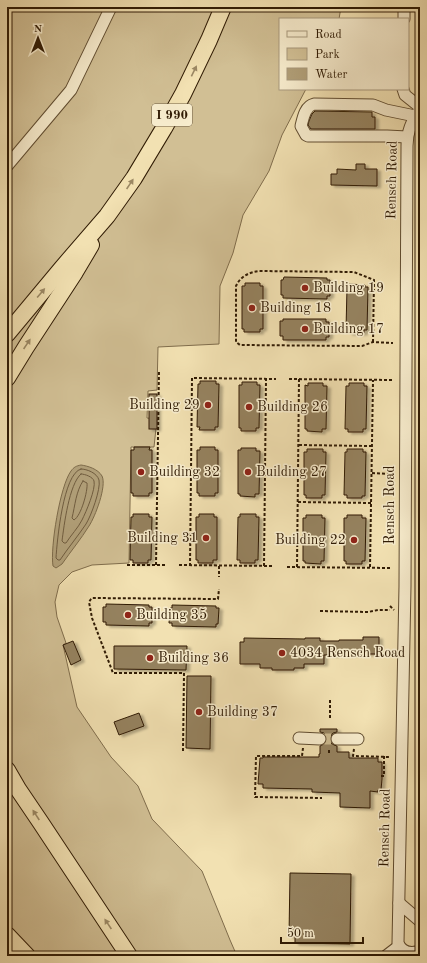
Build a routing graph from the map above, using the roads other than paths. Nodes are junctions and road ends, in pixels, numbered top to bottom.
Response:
1 (111, 7) edge
2 (223, 7) edge
3 (404, 7) edge
4 (404, 18) edge
5 (404, 90) edge
6 (418, 111) edge
7 (407, 138) junction
8 (7, 166) edge
9 (107, 216) junction
10 (7, 334) edge
11 (7, 378) edge
12 (320, 739) tunnel mouth
13 (337, 739) tunnel mouth
14 (301, 743) road end
15 (355, 743) road end
16 (7, 770) edge
17 (399, 903) junction
18 (420, 921) edge
19 (7, 935) edge
20 (400, 946) junction
21 (420, 951) edge
22 (27, 956) edge
23 (129, 956) edge
24 (386, 956) edge

1 - 8 street
9 -> 2 highway, I 990
3 - 4 street
5 - 6 street
6 - 7 street, Rensch Road
6 - 7 street
7 - 17 street, Rensch Road
10 -> 9 highway
11 -> 9 highway
12 - 14 street
13 - 15 street
23 -> 16 highway
17 - 18 street
17 - 20 street, Rensch Road
19 - 22 highway
20 - 21 street
20 - 24 street

